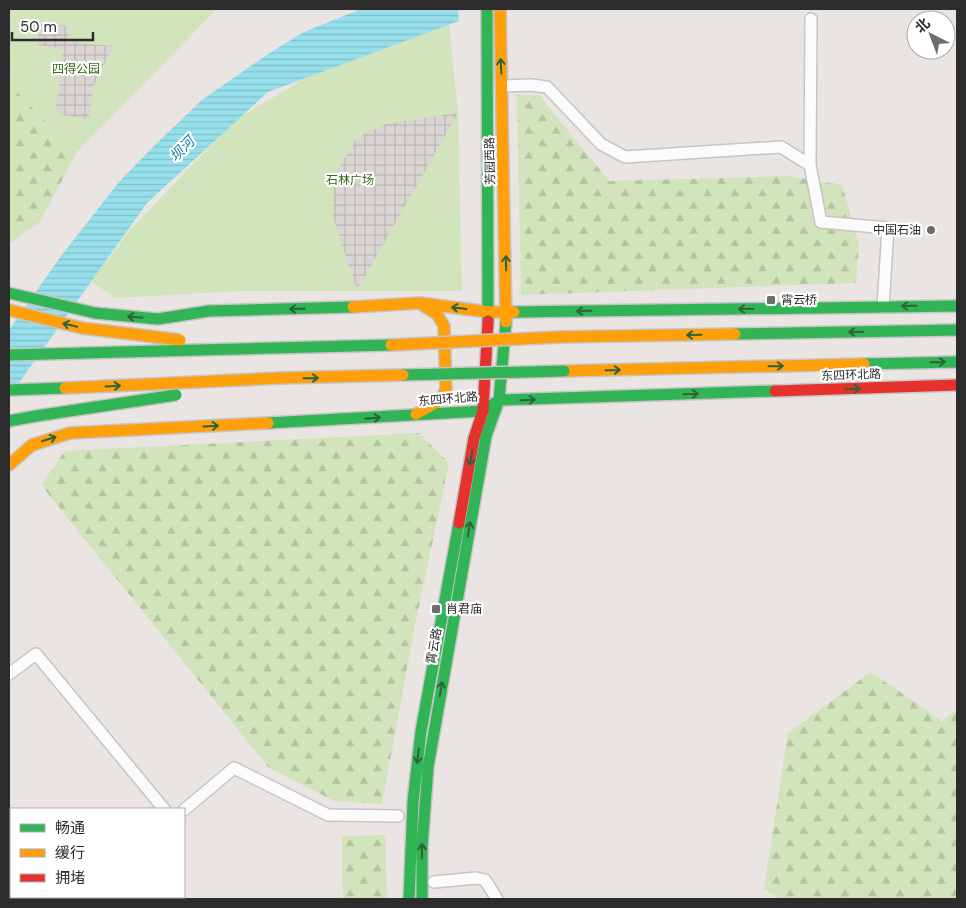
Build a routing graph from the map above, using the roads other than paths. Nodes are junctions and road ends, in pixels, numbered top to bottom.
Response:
1 (487, 9) edge
2 (500, 9) edge
3 (811, 20) dead end
4 (502, 86) junction
5 (810, 165) junction
6 (9, 293) edge
7 (420, 303) junction
8 (957, 306) edge
9 (883, 307) junction
10 (9, 310) edge
11 (489, 312) junction
12 (507, 312) junction
13 (957, 330) edge
14 (239, 348) junction
15 (9, 355) edge
16 (957, 362) edge
17 (281, 378) junction
18 (957, 385) edge
19 (9, 390) edge
20 (499, 400) junction
21 (483, 411) junction
22 (412, 416) junction
23 (9, 422) edge
24 (9, 465) edge
25 (9, 674) edge
26 (163, 808) edge
27 (185, 809) edge
28 (398, 816) dead end
29 (434, 882) dead end
30 (410, 899) edge
31 (422, 899) edge
32 (498, 899) edge

1 - 11 main road, 芳园西路
4 -> 2 main road, 芳园西路
3 - 5 street
4 - 5 street
12 -> 4 main road, 芳园西路
5 - 9 street
7 -> 6 main road
11 -> 7 main road
7 - 22 main road
8 -> 9 main road
9 -> 12 main road
14 -> 10 main road, bridge
11 - 12 main road
11 - 21 main road, 芳园西路
12 - 20 main road, 芳园西路
13 -> 14 main road, bridge
14 - 15 main road, bridge
17 -> 16 main road, 东四环北路, bridge
19 -> 17 main road, 东四环北路, bridge
17 - 23 main road, bridge
20 -> 18 main road, 东四环北路
20 - 21 main road, 东四环北路
31 -> 20 main road, 霄云路
21 - 22 main road, 东四环北路
21 -> 30 main road, 霄云路
24 -> 22 main road, 东四环北路
25 - 26 street
27 - 28 street
29 - 32 street

